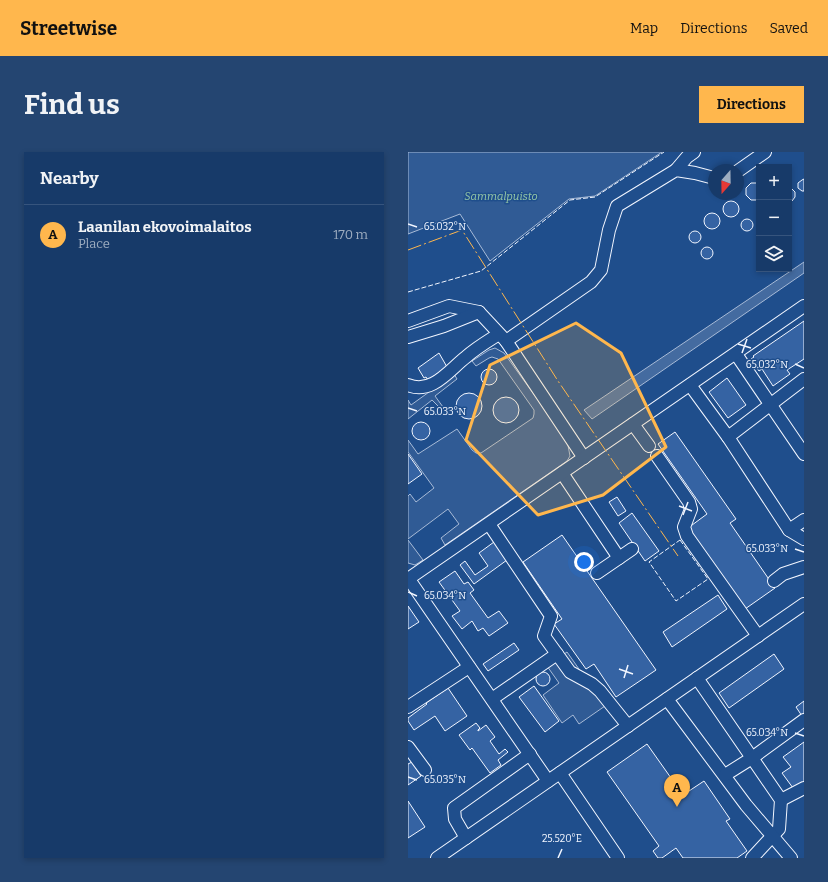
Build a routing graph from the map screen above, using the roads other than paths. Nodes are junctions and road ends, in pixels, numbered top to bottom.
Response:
1 (694, 152) edge
2 (765, 152) edge
3 (744, 167) edge
4 (676, 170) junction
5 (708, 176) edge
6 (804, 306) edge
7 (479, 312) junction
8 (408, 322) edge
9 (408, 337) edge
10 (502, 337) junction
11 (736, 354) junction
12 (804, 379) edge
13 (408, 384) edge
14 (690, 385) junction
15 (771, 404) junction
16 (633, 424) junction
17 (728, 437) junction
18 (649, 446) dead end
19 (804, 454) edge
20 (657, 456) dead end
21 (584, 458) junction
22 (562, 473) junction
23 (804, 520) edge
24 (489, 524) junction
25 (789, 530) junction
26 (804, 538) edge
27 (632, 549) dead end
28 (619, 558) junction
29 (804, 567) edge
30 (597, 573) dead end
31 (408, 579) edge
32 (774, 581) dead end
33 (804, 604) edge
34 (758, 636) junction
35 (557, 654) junction
36 (469, 667) junction
37 (697, 678) junction
38 (492, 699) junction
39 (667, 699) junction
40 (408, 708) edge
41 (804, 720) edge
42 (628, 726) junction
43 (410, 753) edge
44 (530, 754) junction
45 (752, 758) junction
46 (425, 770) dead end
47 (560, 773) junction
48 (725, 775) junction
49 (548, 781) junction
50 (804, 788) edge
51 (781, 800) junction
52 (773, 837) junction
53 (466, 838) junction
54 (437, 858) edge
55 (618, 858) edge
56 (752, 858) edge
57 (791, 858) edge

1 - 4 lane
2 - 3 lane
4 - 5 lane
4 - 10 lane
6 - 11 lane
7 - 8 lane
7 - 9 lane
7 - 10 lane
10 - 13 lane
10 - 21 lane
11 - 14 lane
11 - 15 lane
12 - 15 lane
14 - 16 lane
14 - 17 lane
15 - 17 lane
15 - 19 lane
16 - 18 lane
16 - 21 lane
17 - 25 lane
20 - 34 lane
21 - 22 lane
22 - 24 lane
22 - 28 lane
23 - 25 lane
24 - 31 lane
24 - 35 lane
25 - 26 lane
27 - 28 lane
28 - 30 lane
29 - 32 lane
31 - 36 lane
33 - 34 lane
34 - 37 lane
35 - 38 lane
35 - 42 lane
36 - 38 lane
36 - 40 lane
37 - 39 lane
37 - 45 lane
38 - 44 lane
39 - 42 lane
39 - 48 lane
41 - 45 lane
42 - 47 lane
43 - 46 lane
44 - 49 lane
44 - 53 lane
45 - 48 lane
45 - 51 lane
47 - 49 lane
47 - 55 lane
48 - 52 lane
49 - 53 lane
50 - 51 lane
51 - 52 lane
52 - 56 lane
52 - 57 lane
53 - 54 lane

